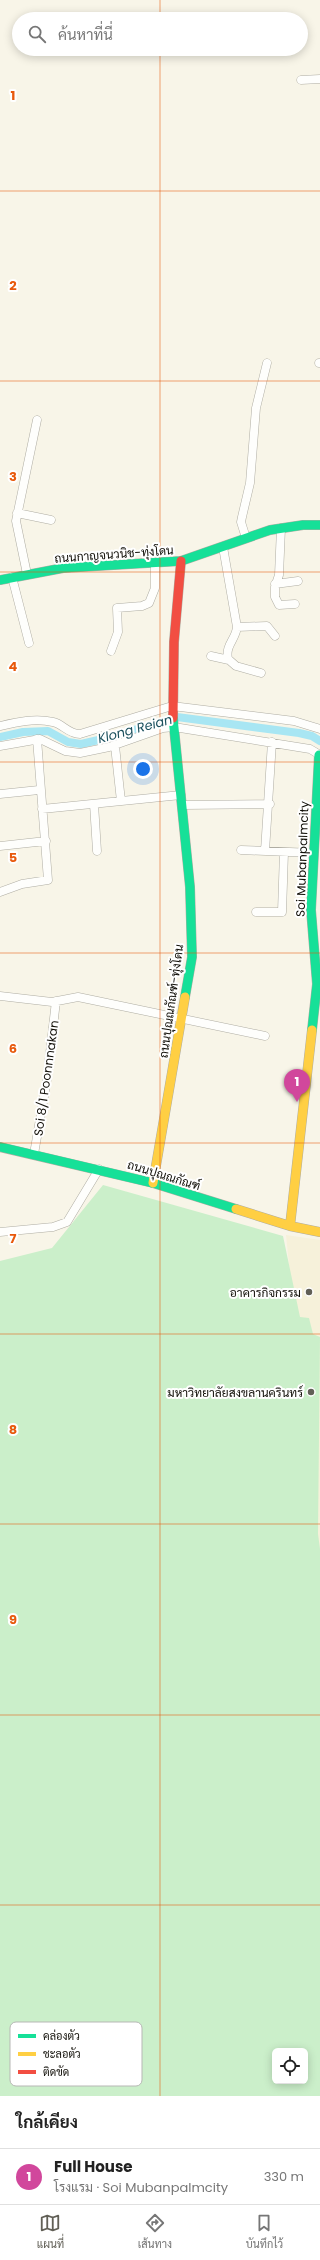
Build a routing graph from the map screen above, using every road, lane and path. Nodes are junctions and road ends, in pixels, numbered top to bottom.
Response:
1 (320, 78) edge
2 (301, 80) dead end
3 (267, 363) dead end
4 (37, 420) dead end
5 (17, 513) junction
6 (51, 520) dead end
7 (320, 525) edge
8 (281, 528) junction
9 (246, 538) junction
10 (223, 547) junction
11 (181, 561) junction
12 (155, 564) junction
13 (27, 574) junction
14 (12, 577) junction
15 (0, 580) edge
16 (298, 581) dead end
17 (275, 584) junction
18 (294, 604) dead end
19 (237, 627) junction
20 (276, 636) dead end
21 (29, 643) dead end
22 (111, 651) dead end
23 (211, 656) dead end
24 (229, 660) junction
25 (261, 673) dead end
26 (173, 707) junction
27 (0, 726) edge
28 (174, 726) junction
29 (320, 729) edge
30 (37, 739) junction
31 (272, 742) junction
32 (0, 746) edge
33 (115, 746) junction
34 (320, 755) edge
35 (40, 790) junction
36 (0, 794) edge
37 (181, 795) junction
38 (121, 801) junction
39 (94, 804) junction
40 (270, 804) junction
41 (183, 805) junction
42 (42, 809) junction
43 (46, 841) junction
44 (0, 846) edge
45 (241, 850) dead end
46 (97, 851) dead end
47 (265, 851) junction
48 (284, 852) junction
49 (313, 853) junction
50 (0, 892) edge
51 (315, 910) edge
52 (256, 912) dead end
53 (0, 996) edge
54 (56, 1001) junction
55 (182, 1020) junction
56 (265, 1036) dead end
57 (0, 1147) edge
58 (34, 1154) junction
59 (99, 1169) junction
60 (153, 1183) junction
61 (290, 1226) junction
62 (0, 1232) edge
63 (320, 1232) edge

1 - 2 street
3 - 9 street
4 - 5 street
5 - 6 street
5 - 13 street
7 - 8 street, ถนนกาญจนวนิช-ทุ่งโดน
8 - 9 street, ถนนกาญจนวนิช-ทุ่งโดน
8 - 17 street
9 - 10 street, ถนนกาญจนวนิช-ทุ่งโดน
10 - 11 street, ถนนกาญจนวนิช-ทุ่งโดน
10 - 19 street
11 - 12 street, ถนนกาญจนวนิช-ทุ่งโดน
11 - 26 street, ถนนปุณณกัณฑ์-ทุ่งโดน
12 - 13 street, ถนนกาญจนวนิช-ทุ่งโดน
12 - 22 street
13 - 14 street, ถนนกาญจนวนิช-ทุ่งโดน
14 - 15 street, ถนนกาญจนวนิช-ทุ่งโดน
14 - 21 street
16 - 17 street
17 - 18 street
19 - 20 street
19 - 24 street
23 - 24 street
24 - 25 street
26 - 27 street
26 - 28 street, ถนนปุณณกัณฑ์-ทุ่งโดน
26 - 29 street
28 - 31 street
28 - 33 street
28 - 37 street, ถนนปุณณกัณฑ์-ทุ่งโดน
30 - 32 street
30 - 33 street
30 - 35 street
31 - 34 street
31 - 40 street
33 - 38 street
34 - 49 street, Soi Mubanpalmcity
35 - 36 street
35 - 42 street
37 - 38 street
37 - 41 street, ถนนปุณณกัณฑ์-ทุ่งโดน
38 - 39 street
39 - 42 street
39 - 46 street
40 - 41 street
40 - 47 street
41 - 55 street, ถนนปุณณกัณฑ์-ทุ่งโดน
42 - 43 street
43 - 44 street
43 - 50 street
45 - 47 street
47 - 48 street
48 - 49 street
48 - 52 street
49 - 51 street, Soi Mubanpalmcity
51 - 61 street, Soi Mubanpalmcity
53 - 54 street
54 - 55 street
54 - 58 street, Soi 8/1 Poonnnakan
55 - 56 street
55 - 60 street, ถนนปุณณกัณฑ์-ทุ่งโดน
57 - 58 street, ถนนปุณณกัณฑ์
58 - 59 street, ถนนปุณณกัณฑ์
59 - 60 street, ถนนปุณณกัณฑ์
59 - 62 street
60 - 61 street, ถนนปุณณกัณฑ์
61 - 63 street, ถนนปุณณกัณฑ์

